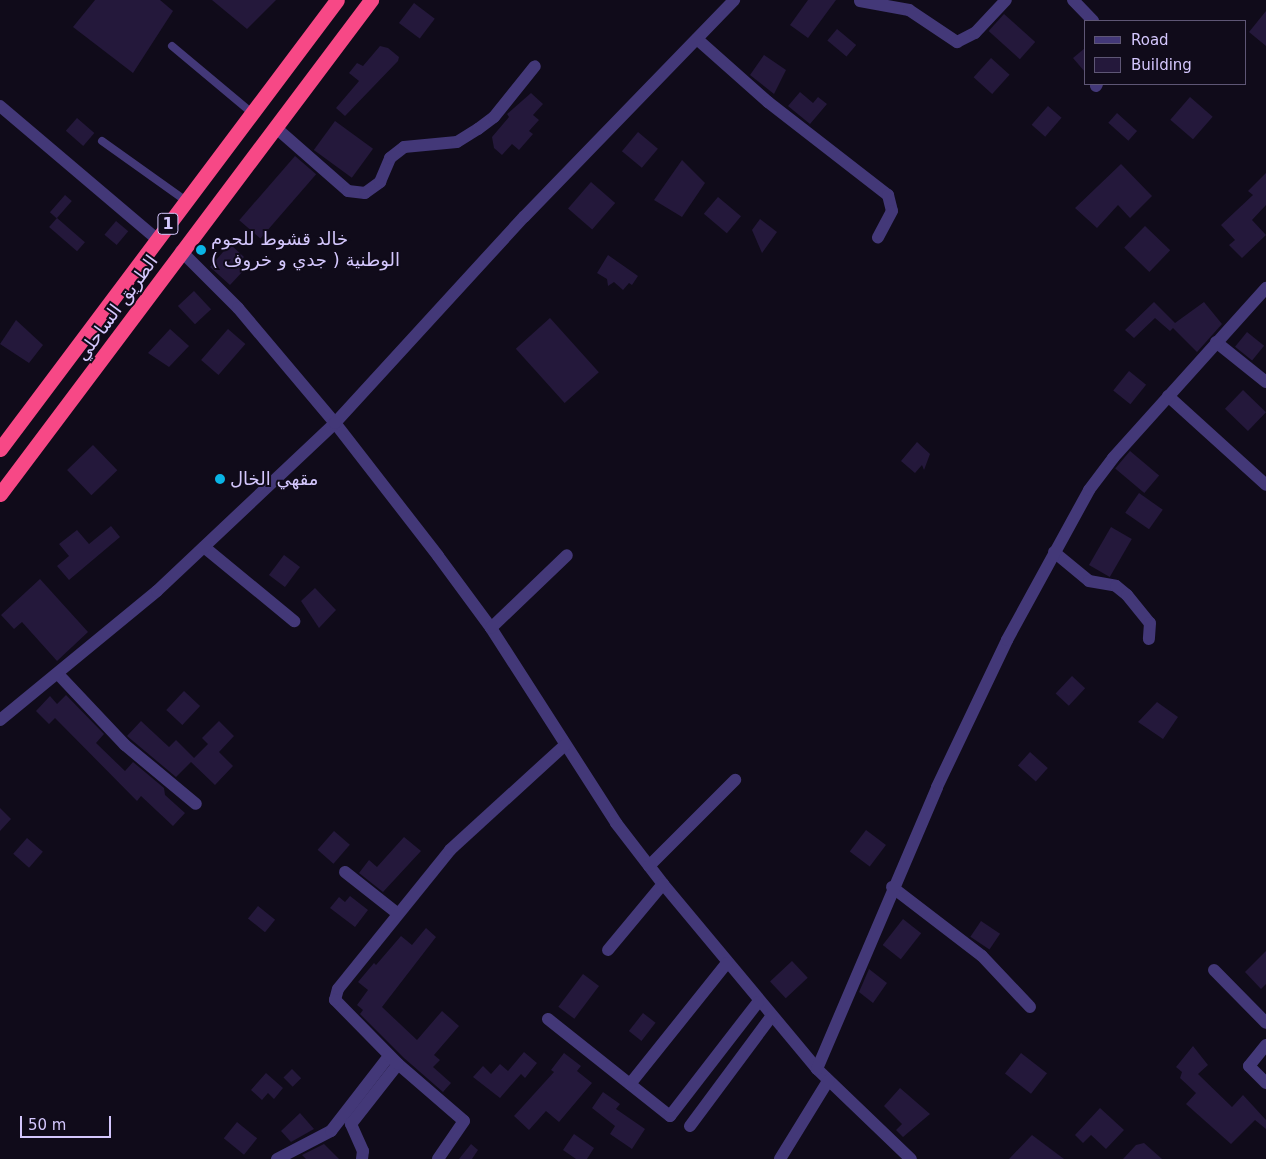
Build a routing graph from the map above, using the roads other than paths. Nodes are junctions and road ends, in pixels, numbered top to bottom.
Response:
1 (337, 0) edge
2 (371, 0) edge
3 (734, 0) edge
4 (1006, 0) edge
5 (1073, 0) edge
6 (860, 1) dead end
7 (1092, 20) edge
8 (697, 39) junction
9 (172, 46) dead end
10 (535, 66) dead end
11 (0, 106) edge
12 (252, 113) junction
13 (275, 127) junction
14 (102, 141) dead end
15 (186, 201) junction
16 (878, 237) dead end
17 (157, 239) junction
18 (182, 251) junction
19 (1266, 288) edge
20 (1216, 342) junction
21 (1266, 382) edge
22 (1168, 396) junction
23 (335, 423) junction
24 (0, 449) edge
25 (1266, 486) edge
26 (0, 494) edge
27 (204, 547) junction
28 (1054, 552) junction
29 (568, 555) dead end
30 (294, 621) dead end
31 (491, 628) junction
32 (1149, 639) dead end
33 (59, 675) junction
34 (0, 720) edge
35 (565, 745) junction
36 (735, 780) dead end
37 (196, 804) dead end
38 (649, 866) junction
39 (345, 872) dead end
40 (663, 884) junction
41 (892, 887) junction
42 (397, 913) junction
43 (608, 950) dead end
44 (727, 963) junction
45 (1214, 970) dead end
46 (758, 1002) junction
47 (1030, 1007) dead end
48 (771, 1017) junction
49 (548, 1019) dead end
50 (1266, 1024) edge
51 (1266, 1044) edge
52 (393, 1060) junction
53 (817, 1069) junction
54 (828, 1081) junction
55 (1266, 1083) edge
56 (630, 1084) junction
57 (690, 1126) dead end
58 (277, 1159) edge
59 (362, 1159) edge
60 (438, 1159) edge
61 (780, 1159) edge
62 (911, 1159) edge

1 - 12 highway, الطريق الساحلي / 1
2 - 13 highway, الطريق الساحلي
3 - 8 street
4 - 6 street
5 - 7 street
8 - 16 street
8 - 23 street
9 - 12 lane
10 - 13 street
11 - 17 street
12 - 15 highway, الطريق الساحلي / 1
13 - 18 highway, الطريق الساحلي
14 - 15 lane
15 - 17 highway, الطريق الساحلي / 1
17 - 24 highway, الطريق الساحلي / 1
18 - 23 street
18 - 26 highway, الطريق الساحلي
19 - 20 street
20 - 21 street
20 - 22 street
22 - 25 street
22 - 28 street
23 - 27 street
23 - 31 street
27 - 30 street
27 - 33 street
28 - 32 street
28 - 41 street
29 - 31 street
31 - 35 street
33 - 34 street
33 - 37 street
35 - 38 street
35 - 42 street
36 - 38 street
38 - 40 street
39 - 42 street
40 - 43 street
40 - 44 street
41 - 47 street
41 - 53 street
42 - 52 street
44 - 46 street
44 - 56 street
45 - 50 street
46 - 48 street
46 - 56 street
48 - 53 street
48 - 57 street
49 - 56 street
51 - 55 street
52 - 58 street
52 - 59 street
52 - 60 street
53 - 54 street
54 - 61 street
54 - 62 street

